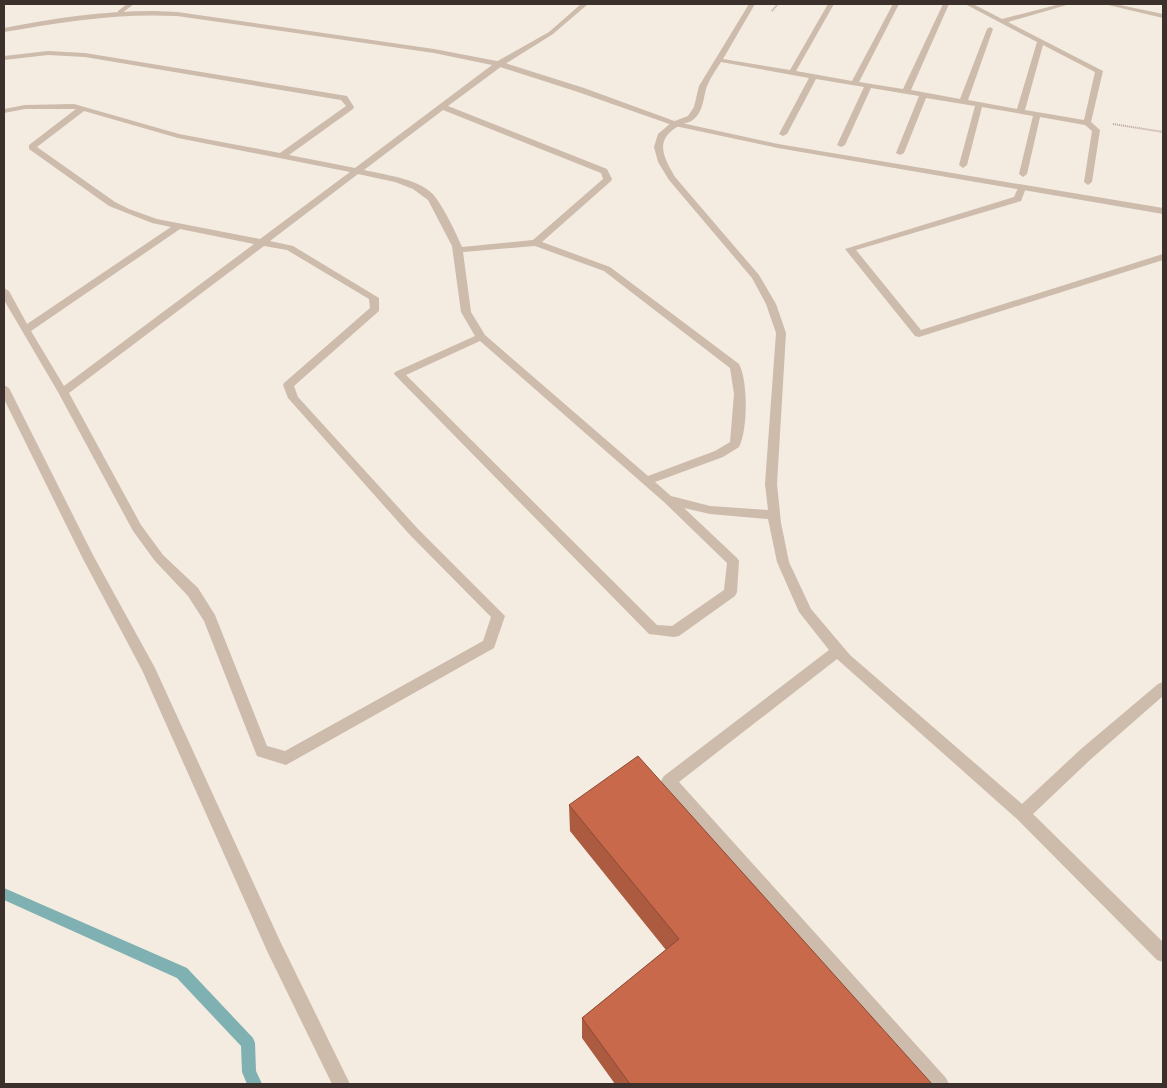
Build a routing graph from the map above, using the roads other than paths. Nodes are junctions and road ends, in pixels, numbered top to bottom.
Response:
1 (130, 4) edge
2 (585, 4) edge
3 (752, 4) edge
4 (831, 4) edge
5 (896, 4) edge
6 (946, 4) edge
7 (968, 4) edge
8 (1067, 4) edge
9 (1107, 4) edge
10 (120, 12) junction
11 (1163, 16) edge
12 (1002, 21) junction
13 (990, 29) dead end
14 (4, 30) edge
15 (1041, 42) junction
16 (4, 58) edge
17 (719, 60) junction
18 (498, 64) junction
19 (792, 72) junction
20 (814, 76) junction
21 (855, 83) junction
22 (868, 86) junction
23 (906, 92) junction
24 (923, 95) junction
25 (963, 102) junction
26 (979, 105) junction
27 (443, 107) junction
28 (83, 108) junction
29 (4, 111) edge
30 (1020, 112) junction
31 (1037, 115) junction
32 (1088, 122) junction
33 (675, 124) junction
34 (783, 134) dead end
35 (841, 145) dead end
36 (900, 153) dead end
37 (282, 155) junction
38 (963, 165) dead end
39 (358, 171) junction
40 (1023, 174) dead end
41 (1088, 182) dead end
42 (1022, 188) junction
43 (1163, 211) edge
44 (178, 226) junction
45 (262, 242) junction
46 (536, 242) junction
47 (457, 250) junction
48 (1163, 257) edge
49 (4, 291) edge
50 (24, 330) junction
51 (481, 337) junction
52 (4, 388) edge
53 (63, 392) junction
54 (646, 481) junction
55 (667, 499) junction
56 (774, 515) junction
57 (838, 651) junction
58 (1163, 688) edge
59 (1022, 814) junction
60 (1163, 954) edge
61 (341, 1084) edge
62 (940, 1084) edge

1 - 10 street
2 - 18 street
3 - 17 street
4 - 19 street
5 - 21 street
6 - 23 street
7 - 12 street
8 - 12 street
9 - 11 street
10 - 14 street
10 - 18 street
12 - 15 street
13 - 25 street
15 - 30 street
15 - 32 street
16 - 37 street
17 - 19 street
17 - 33 street
18 - 27 street
18 - 33 street
19 - 20 street
20 - 21 street
20 - 34 street
21 - 22 street
22 - 23 street
22 - 35 street
23 - 24 street
24 - 25 street
24 - 36 street
25 - 26 street
26 - 30 street
26 - 38 street
27 - 39 street
27 - 46 street
28 - 29 street
28 - 37 street
28 - 44 street
30 - 31 street
31 - 32 street
31 - 40 street
32 - 41 street
33 - 42 street
33 - 56 street
37 - 39 street
39 - 45 street
39 - 47 street
42 - 43 street
42 - 48 street
44 - 45 street
44 - 50 street
45 - 53 street
45 - 53 street
46 - 47 street
46 - 54 street
47 - 51 street
49 - 50 street
50 - 53 street
51 - 54 street
51 - 55 street
52 - 61 street
54 - 55 street
55 - 56 street
56 - 57 street
57 - 59 street
57 - 62 street
58 - 59 street
59 - 60 street

